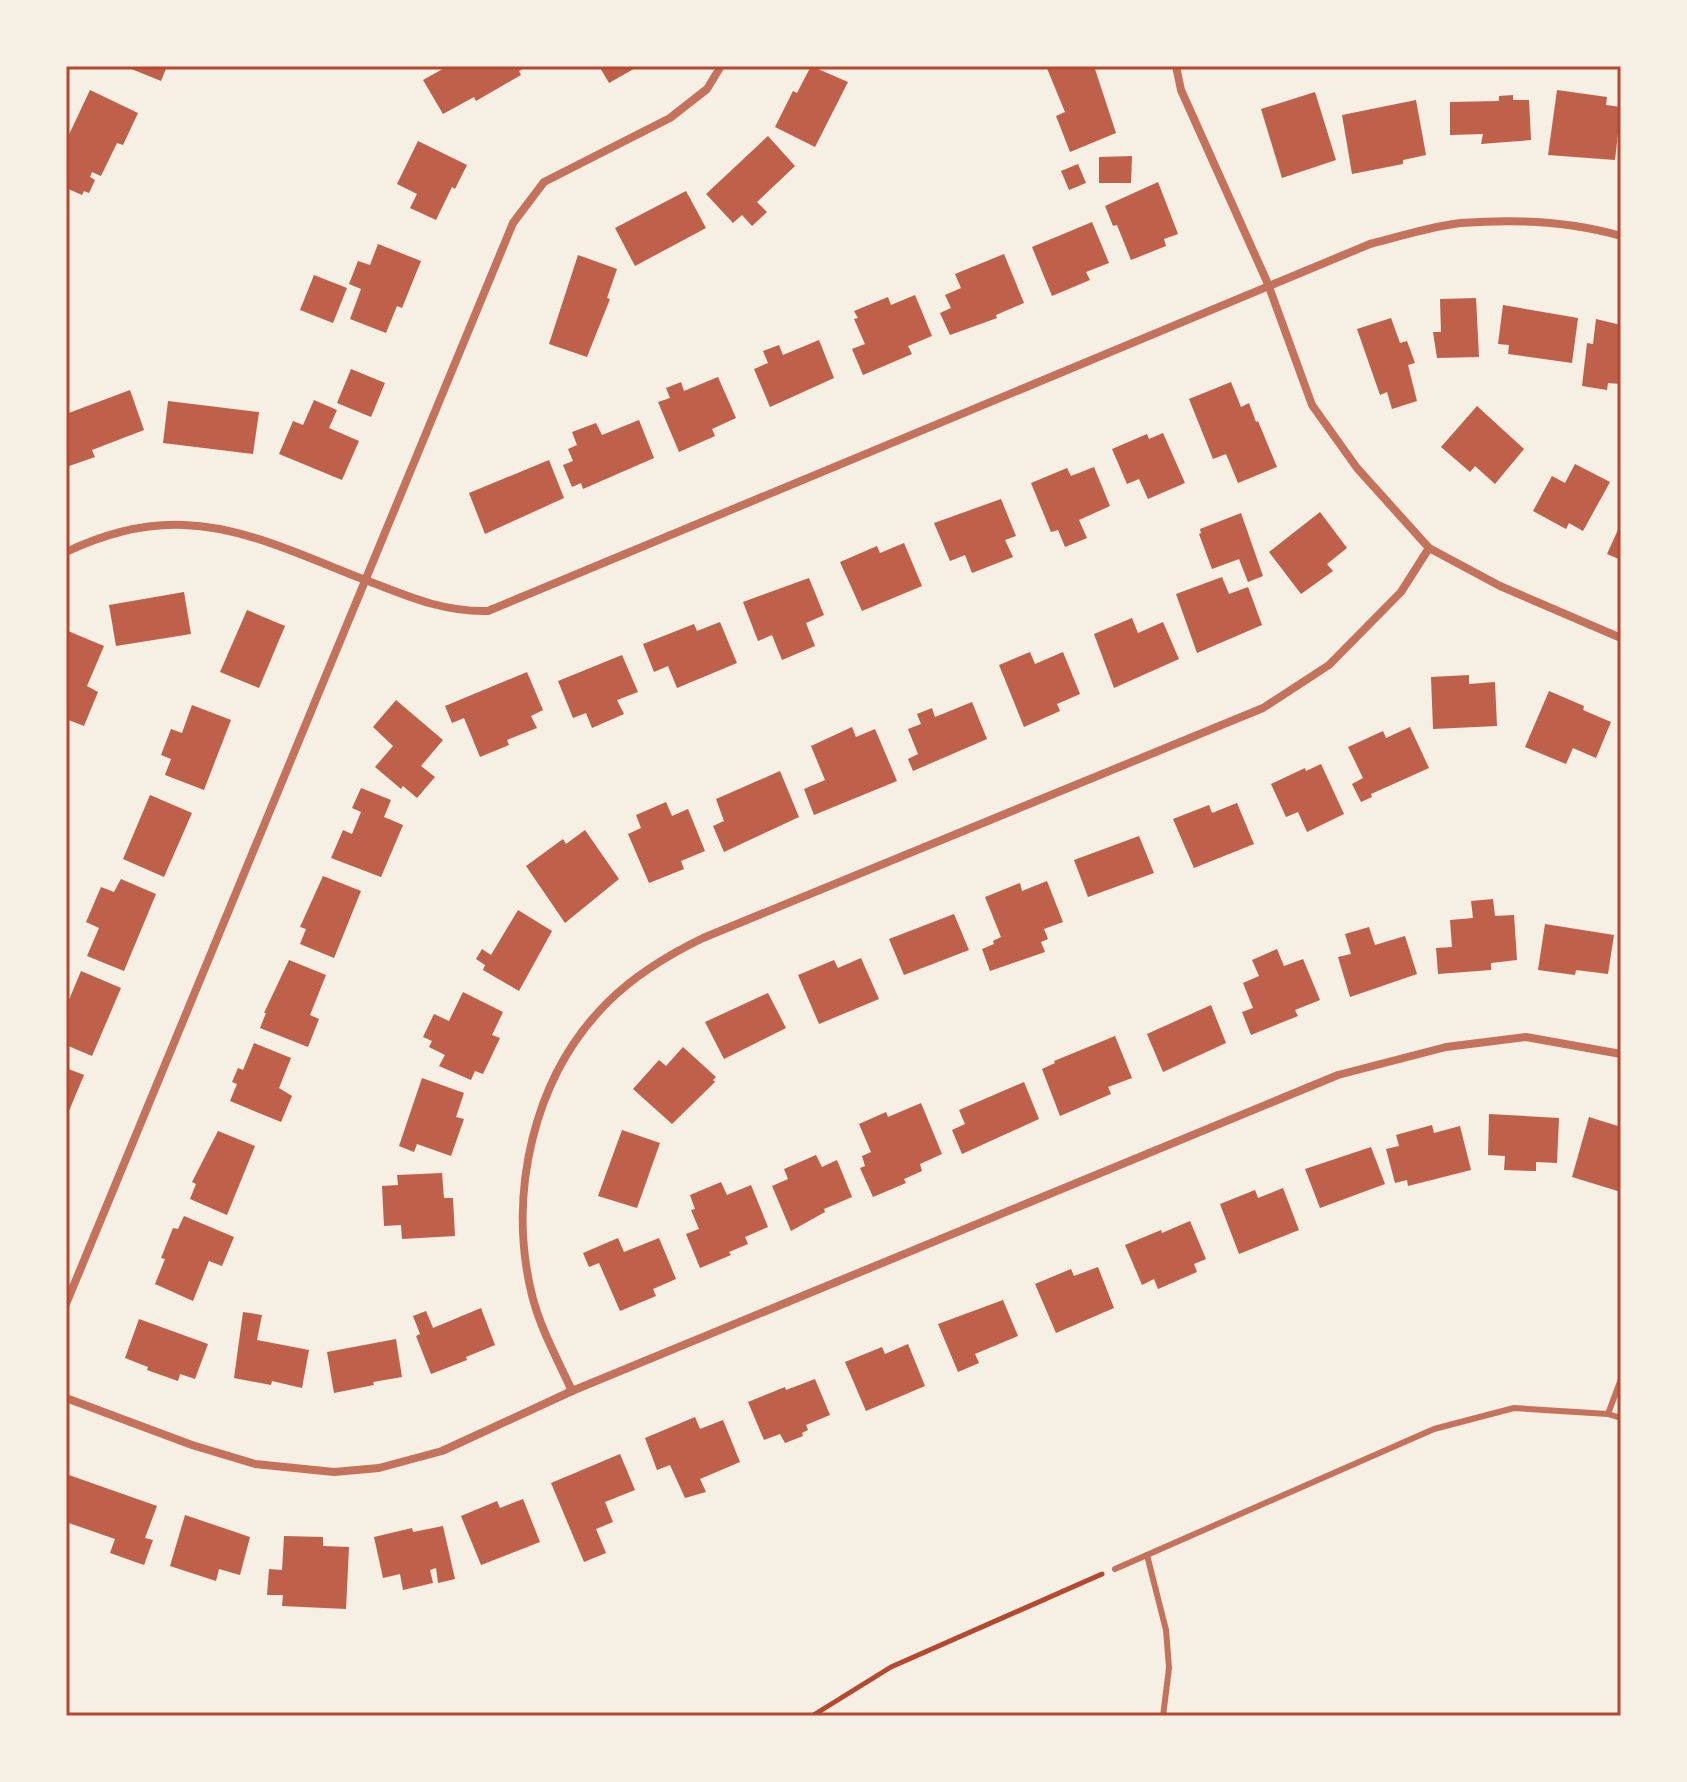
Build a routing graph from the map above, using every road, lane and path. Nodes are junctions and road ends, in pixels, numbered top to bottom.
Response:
1 (721, 66) edge
2 (1176, 66) edge
3 (1621, 236) edge
4 (1268, 284) junction
5 (1429, 548) junction
6 (66, 552) edge
7 (366, 581) junction
8 (1621, 638) edge
9 (1621, 1054) edge
10 (66, 1304) edge
11 (1621, 1379) edge
12 (572, 1391) junction
13 (66, 1398) edge
14 (1608, 1414) junction
15 (1621, 1418) edge
16 (1147, 1555) junction
17 (1115, 1569) joint
18 (812, 1716) edge
19 (1163, 1716) edge

1 - 7 street
2 - 4 street
3 - 4 street
4 - 5 street
4 - 7 street
5 - 8 street
5 - 12 street
6 - 7 street
7 - 10 street
9 - 12 street
11 - 14 lane
12 - 13 street
14 - 15 lane
14 - 16 lane
16 - 17 lane
16 - 19 lane
17 - 18 path

